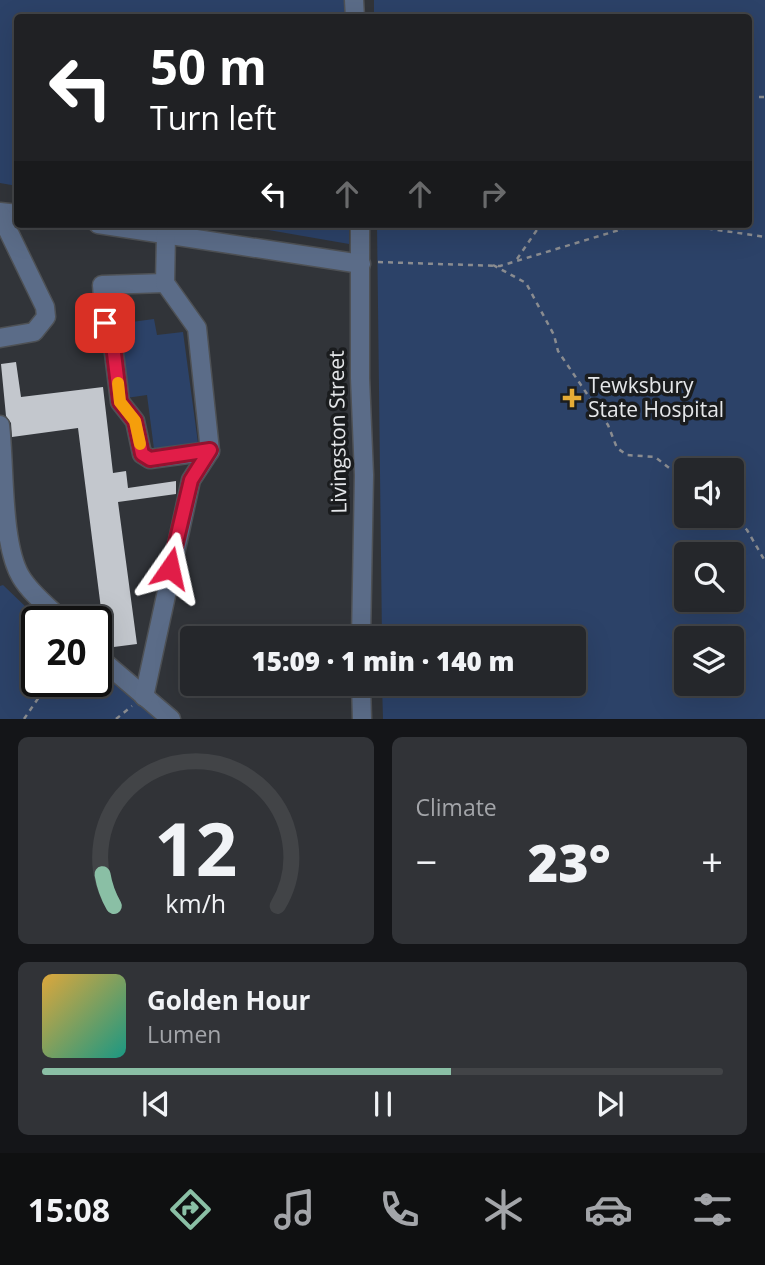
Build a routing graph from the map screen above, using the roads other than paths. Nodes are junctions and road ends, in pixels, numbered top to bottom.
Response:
1 (0, 213) edge
2 (123, 228) edge
3 (360, 228) edge
4 (166, 235) junction
5 (361, 264) junction
6 (165, 283) junction
7 (0, 338) edge
8 (0, 425) edge
9 (210, 450) junction
10 (4, 531) edge
11 (48, 606) edge
12 (360, 626) edge
13 (112, 669) edge
14 (361, 696) edge
15 (144, 697) junction
16 (171, 719) edge
17 (362, 719) edge

1 - 7 street
2 - 4 street
3 - 5 street, Livingston Street
4 - 5 street
4 - 6 street
5 - 12 street, Livingston Street
6 - 9 street
6 - 9 street
8 - 10 street
9 - 15 street
10 - 11 street
13 - 15 street
14 - 17 street
15 - 16 street

